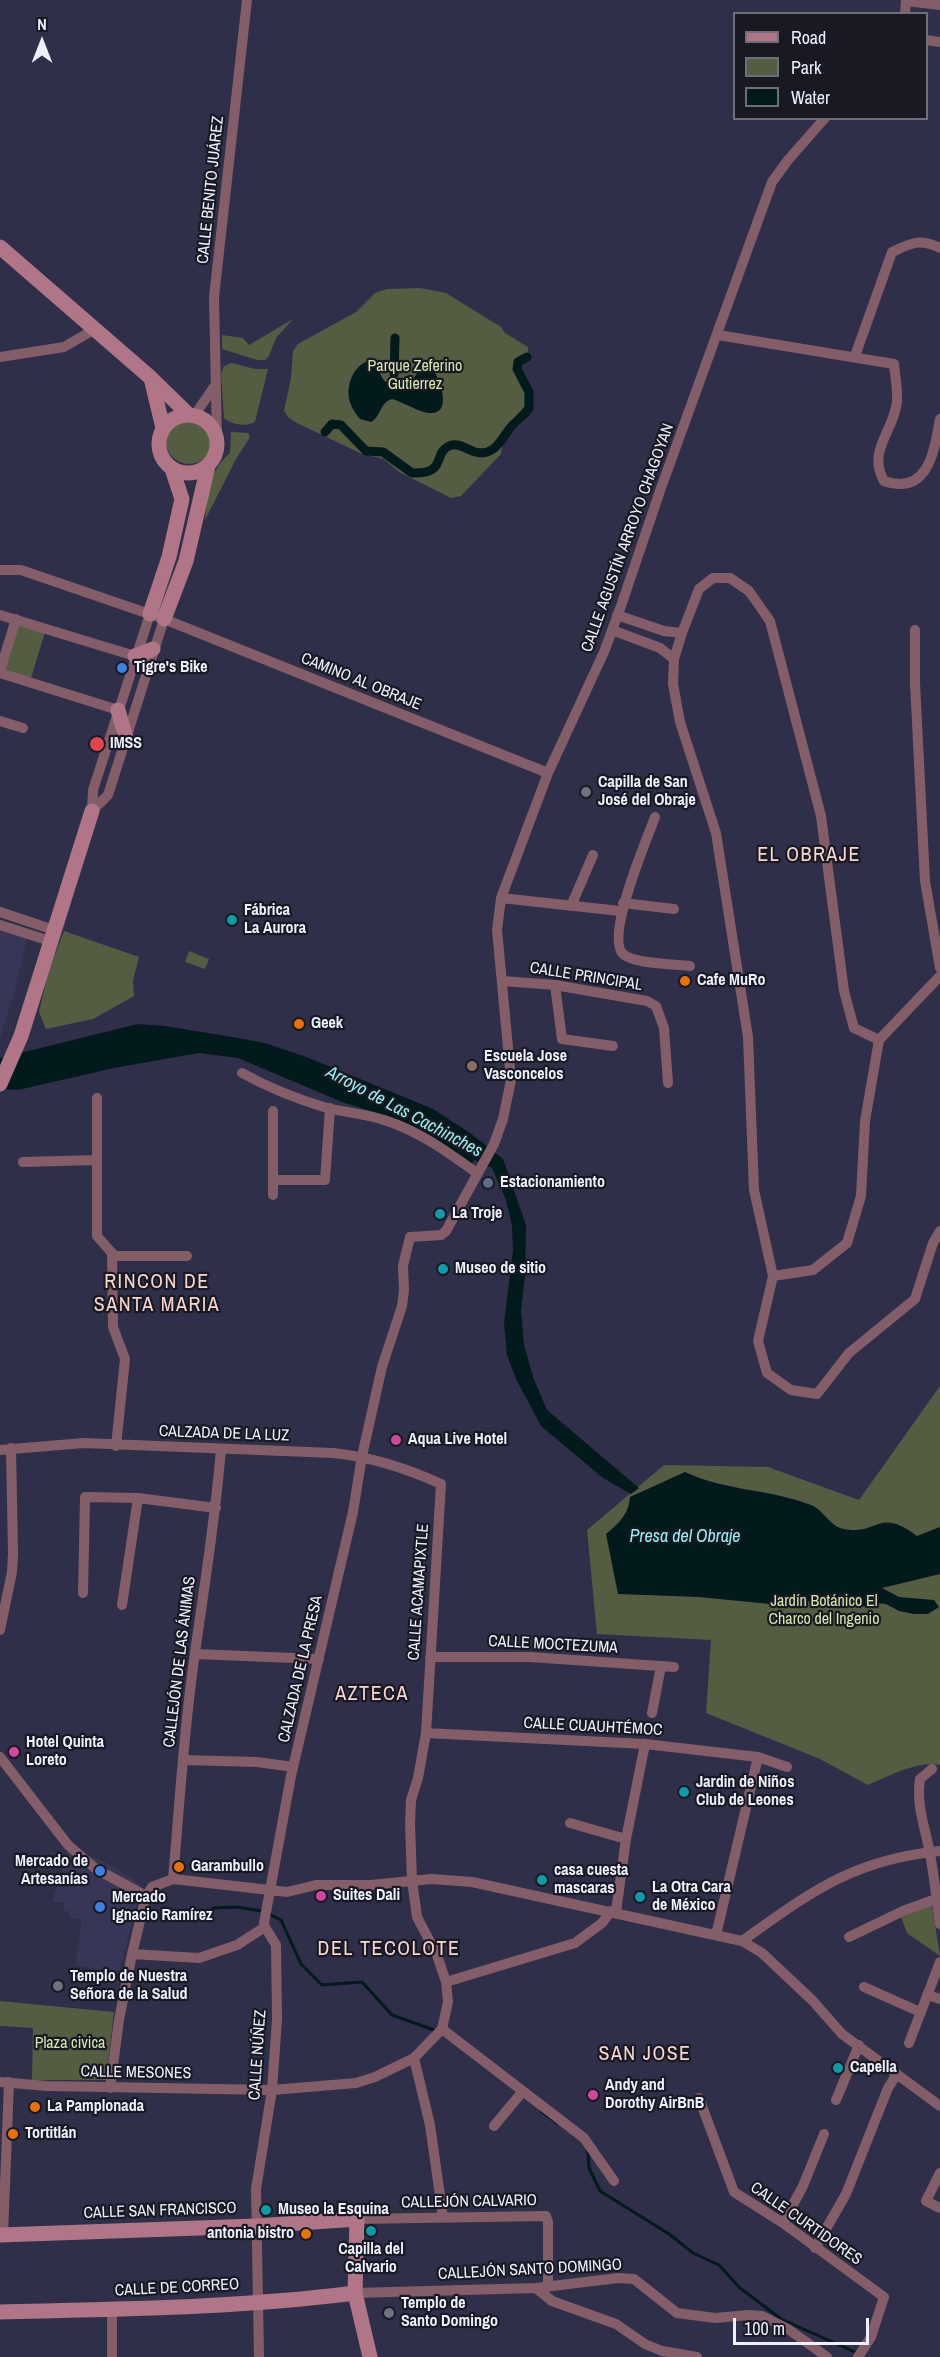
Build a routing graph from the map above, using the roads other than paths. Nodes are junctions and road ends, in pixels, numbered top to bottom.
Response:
1 (247, 0) edge
2 (906, 0) edge
3 (940, 5) edge
4 (823, 120) edge
5 (0, 247) edge
6 (940, 248) edge
7 (95, 329) junction
8 (718, 335) junction
9 (855, 356) junction
10 (0, 357) edge
11 (151, 378) junction
12 (216, 384) junction
13 (191, 415) junction
14 (940, 419) edge
15 (163, 428) junction
16 (217, 441) junction
17 (208, 466) junction
18 (172, 469) junction
19 (0, 570) edge
20 (0, 615) edge
21 (617, 615) junction
22 (157, 616) junction
23 (16, 619) junction
24 (612, 630) junction
25 (915, 630) dead end
26 (682, 633) junction
27 (153, 649) junction
28 (135, 656) junction
29 (674, 659) junction
30 (0, 672) edge
31 (118, 710) junction
32 (0, 721) edge
33 (23, 728) dead end
34 (126, 738) junction
35 (548, 773) junction
36 (92, 811) junction
37 (655, 817) dead end
38 (593, 855) dead end
39 (501, 898) junction
40 (571, 906) junction
41 (622, 907) junction
42 (674, 909) dead end
43 (0, 912) edge
44 (0, 925) edge
45 (52, 935) junction
46 (690, 966) dead end
47 (940, 968) edge
48 (940, 976) edge
49 (503, 981) junction
50 (555, 985) junction
51 (879, 1040) junction
52 (613, 1046) dead end
53 (242, 1073) dead end
54 (668, 1083) dead end
55 (0, 1084) edge
56 (98, 1098) dead end
57 (330, 1108) junction
58 (273, 1111) dead end
59 (96, 1160) junction
60 (23, 1162) dead end
61 (478, 1171) junction
62 (273, 1180) junction
63 (273, 1195) dead end
64 (940, 1231) edge
65 (410, 1237) joint
66 (112, 1256) junction
67 (187, 1256) dead end
68 (773, 1276) junction
69 (116, 1446) junction
70 (5, 1449) edge
71 (221, 1449) junction
72 (362, 1456) junction
73 (441, 1484) joint
74 (138, 1498) junction
75 (216, 1508) junction
76 (83, 1593) dead end
77 (122, 1605) dead end
78 (0, 1630) edge
79 (195, 1654) junction
80 (430, 1657) junction
81 (319, 1659) junction
82 (661, 1666) junction
83 (674, 1667) dead end
84 (651, 1713) dead end
85 (426, 1733) junction
86 (645, 1744) junction
87 (0, 1756) edge
88 (758, 1757) junction
89 (183, 1760) junction
90 (293, 1767) junction
91 (787, 1767) dead end
92 (932, 1769) dead end
93 (570, 1823) dead end
94 (626, 1839) junction
95 (935, 1851) edge
96 (173, 1879) junction
97 (412, 1879) junction
98 (271, 1889) junction
99 (146, 1896) junction
100 (936, 1899) junction
101 (613, 1912) junction
102 (940, 1924) edge
103 (265, 1927) junction
104 (716, 1935) junction
105 (849, 1937) dead end
106 (742, 1941) junction
107 (132, 1954) junction
108 (940, 1962) edge
109 (446, 1982) junction
110 (864, 1986) dead end
111 (927, 1995) junction
112 (940, 1999) edge
113 (920, 2012) junction
114 (442, 2029) junction
115 (909, 2043) dead end
116 (859, 2045) junction
117 (414, 2058) junction
118 (897, 2074) junction
119 (5, 2082) edge
120 (110, 2088) junction
121 (272, 2090) junction
122 (523, 2091) junction
123 (699, 2098) dead end
124 (836, 2100) dead end
125 (940, 2106) edge
126 (494, 2126) dead end
127 (824, 2134) dead end
128 (940, 2173) edge
129 (614, 2181) dead end
130 (940, 2208) edge
131 (443, 2217) junction
132 (357, 2219) junction
133 (783, 2223) junction
134 (256, 2226) junction
135 (2, 2235) edge
136 (815, 2248) junction
137 (548, 2287) junction
138 (536, 2288) junction
139 (355, 2293) junction
140 (259, 2301) junction
141 (112, 2310) junction
142 (0, 2312) edge
143 (112, 2357) edge
144 (259, 2357) edge
145 (370, 2357) edge
146 (698, 2357) edge
147 (827, 2357) edge
148 (858, 2357) edge

1 - 12 street, CALLE BENITO JUÁREZ
2 - 3 street
4 - 8 street, CALLE AGUSTÍN ARROYO CHAGOYAN
5 - 7 main road
6 - 9 street
7 - 10 street
7 - 11 main road
8 - 9 street
8 - 21 street, CALLE AGUSTÍN ARROYO CHAGOYAN
9 - 14 street
11 - 13 main road
11 - 15 main road
12 - 13 street
12 - 16 street, CALLE BENITO JUÁREZ
13 - 15 main road
13 - 16 main road
15 - 18 main road
16 - 17 main road
17 - 18 main road
17 - 22 main road
18 - 22 main road
19 - 22 street, CAMINO AL OBRAJE
20 - 23 street
21 - 24 street, CALLE AGUSTÍN ARROYO CHAGOYAN
21 - 26 street
22 - 27 street
22 - 28 street
22 - 35 street, CAMINO AL OBRAJE
23 - 28 street
23 - 30 street
24 - 29 street
24 - 35 street, CALLE AGUSTÍN ARROYO CHAGOYAN
25 - 47 street
26 - 29 street
26 - 51 street
27 - 28 main road
27 - 34 street
28 - 31 street
29 - 68 street
30 - 31 street
31 - 34 main road
31 - 36 street
32 - 33 street
34 - 36 street
35 - 39 street, CALLE AGUSTÍN ARROYO CHAGOYAN
36 - 45 main road
37 - 41 street
38 - 40 street
39 - 40 street
39 - 49 street, CALLE AGUSTÍN ARROYO CHAGOYAN
40 - 41 street
41 - 42 street
41 - 46 street
43 - 45 street
44 - 45 street
45 - 55 main road
48 - 51 street
49 - 50 street, CALLE PRINCIPAL
49 - 61 street, CALLE AGUSTÍN ARROYO CHAGOYAN
50 - 52 street
50 - 54 street, CALLE PRINCIPAL
51 - 68 street
53 - 57 street
56 - 59 street
57 - 61 street
57 - 62 street
58 - 62 street
59 - 60 street
59 - 66 street
61 - 65 street, CALLE AGUSTÍN ARROYO CHAGOYAN
62 - 63 street
64 - 68 street
65 - 72 street, CALZADA DE LA PRESA
66 - 67 street
66 - 69 street
69 - 70 street, CALZADA DE LA LUZ
69 - 71 street, CALZADA DE LA LUZ
70 - 78 street
71 - 72 street, CALZADA DE LA LUZ
71 - 75 street, CALLEJÓN DE LAS ÁNIMAS
72 - 73 street, CALZADA DE LA LUZ
72 - 81 street, CALZADA DE LA PRESA
73 - 80 street, CALLE ACAMAPIXTLE
74 - 75 street
74 - 76 street
74 - 77 street
75 - 79 street, CALLEJÓN DE LAS ÁNIMAS
79 - 81 street
79 - 89 street, CALLEJÓN DE LAS ÁNIMAS
80 - 82 street, CALLE MOCTEZUMA
80 - 85 street, CALLE ACAMAPIXTLE
81 - 90 street, CALZADA DE LA PRESA
82 - 83 street, CALLE MOCTEZUMA
82 - 84 street
85 - 86 street, CALLE CUAUHTÉMOC
85 - 97 street, CALLE ACAMAPIXTLE
86 - 88 street, CALLE CUAUHTÉMOC
86 - 94 street
87 - 99 street
88 - 91 street, CALLE CUAUHTÉMOC
88 - 104 street
89 - 90 street
89 - 96 street, CALLEJÓN DE LAS ÁNIMAS
90 - 98 street, CALZADA DE LA PRESA
92 - 95 street
93 - 94 street
94 - 101 street
95 - 100 street
95 - 106 street
96 - 98 street
96 - 99 street
97 - 98 street
97 - 101 street
97 - 109 street, CALLE ACAMAPIXTLE
98 - 103 street
99 - 107 street
100 - 102 street
100 - 105 street
101 - 104 street
101 - 109 street
103 - 107 street
103 - 121 street, CALLE NÚÑEZ
104 - 106 street
106 - 116 street
107 - 120 street
108 - 111 street
109 - 114 street, CALLE ACAMAPIXTLE
110 - 113 street
111 - 112 street
111 - 113 street
113 - 115 street
114 - 117 street
114 - 122 street
116 - 118 street
116 - 124 street
117 - 121 street, CALLE MESONES
117 - 131 street
118 - 125 street
118 - 136 street
119 - 120 street, CALLE MESONES
119 - 135 street
120 - 121 street, CALLE MESONES
121 - 134 street, CALLE NÚÑEZ
122 - 126 street
122 - 129 street
123 - 133 street, CALLE CURTIDORES
127 - 133 street
128 - 130 street
131 - 132 street, CALLEJÓN CALVARIO
131 - 137 street, CALLEJÓN CALVARIO
132 - 134 main road, CALLE SAN FRANCISCO
132 - 139 main road
133 - 136 street, CALLE CURTIDORES
134 - 135 main road, CALLE SAN FRANCISCO
134 - 140 street, CALLE NÚÑEZ
136 - 148 street, CALLE CURTIDORES
137 - 138 street, CALLEJÓN SANTO DOMINGO
137 - 147 street, CALLEJÓN SANTO DOMINGO
138 - 139 street, CALLEJÓN SANTO DOMINGO
138 - 146 street
139 - 140 main road, CALLE DE CORREO
139 - 145 main road
140 - 141 main road, CALLE DE CORREO
140 - 144 street, CALLE NÚÑEZ
141 - 142 main road, CALLE DE CORREO
141 - 143 street

